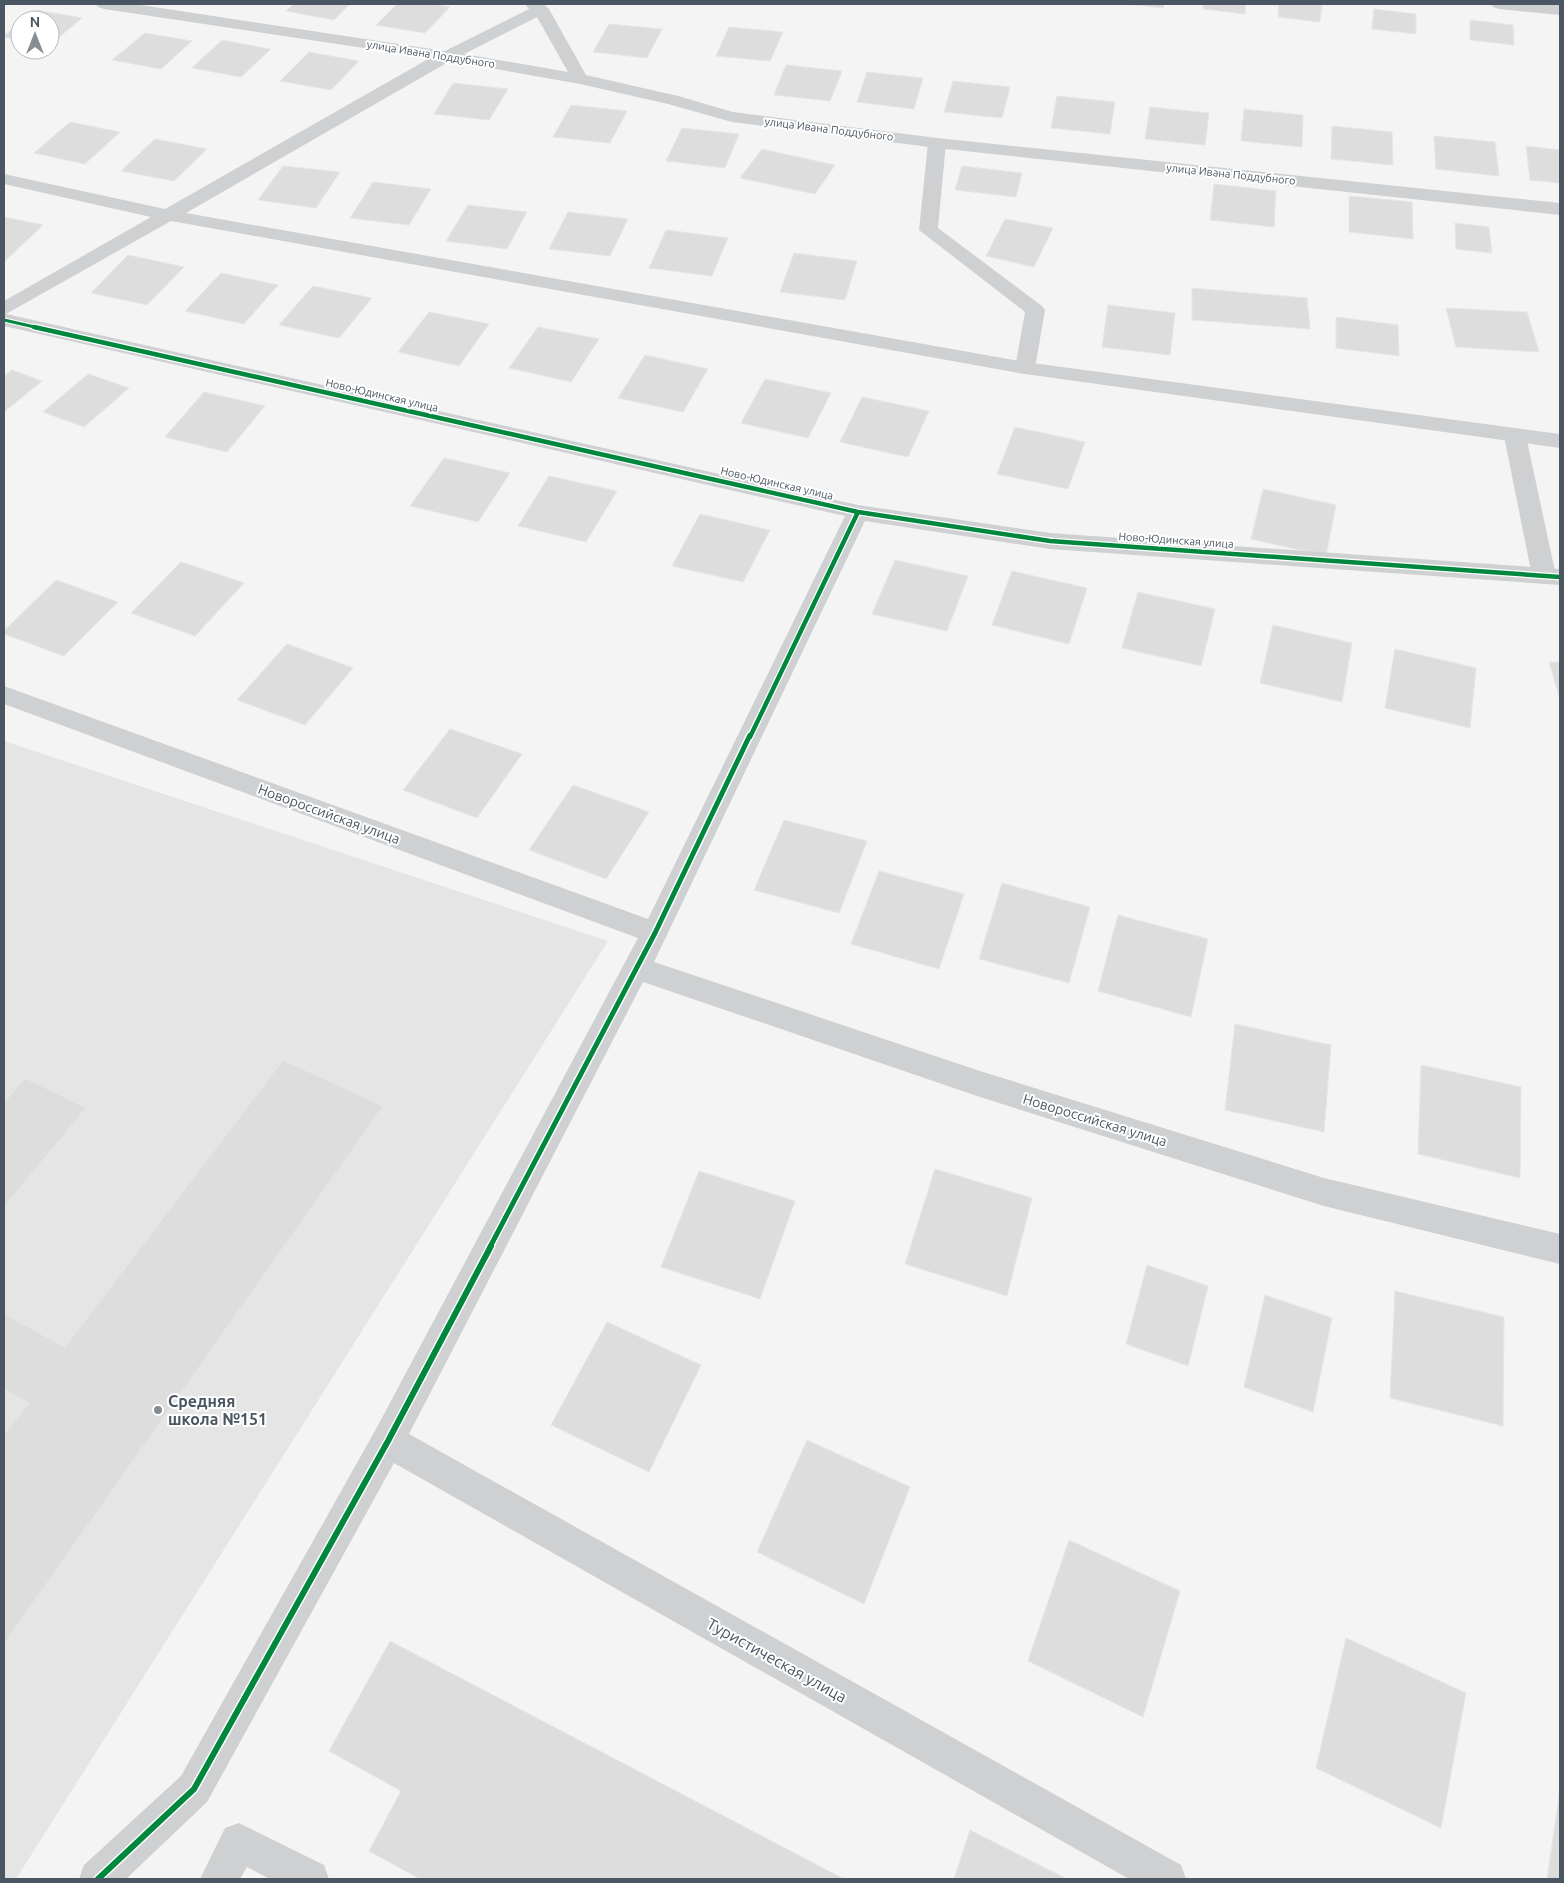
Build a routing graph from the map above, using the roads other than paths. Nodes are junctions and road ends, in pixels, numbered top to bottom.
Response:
1 (104, 4) edge
2 (1499, 4) edge
3 (537, 7) edge
4 (1560, 10) edge
5 (447, 56) junction
6 (580, 79) junction
7 (937, 143) junction
8 (4, 179) edge
9 (1560, 209) edge
10 (166, 215) junction
11 (4, 309) edge
12 (4, 320) edge
13 (1025, 368) junction
14 (1516, 436) junction
15 (1560, 441) edge
16 (858, 512) junction
17 (1552, 576) edge
18 (4, 695) edge
19 (655, 932) junction
20 (636, 968) junction
21 (1560, 1249) edge
22 (388, 1441) junction
23 (98, 1879) edge
24 (220, 1879) edge
25 (310, 1879) edge
26 (1167, 1879) edge

1 - 5 street, улица Ивана Поддубного
2 - 4 street
3 - 5 street
3 - 6 street
5 - 6 street, улица Ивана Поддубного
5 - 10 street
6 - 7 street, улица Ивана Поддубного
7 - 9 street, улица Ивана Поддубного
7 - 13 street
8 - 10 street
10 - 11 street
10 - 13 street
12 - 16 street, Ново-Юдинская улица
13 - 14 street
14 - 15 street
14 - 17 street
16 - 17 street, Ново-Юдинская улица
16 - 19 street
18 - 19 street, Новороссийская улица
19 - 20 street
20 - 21 street, Новороссийская улица
20 - 22 street
22 - 23 street
22 - 26 street, Туристическая улица
24 - 25 street

